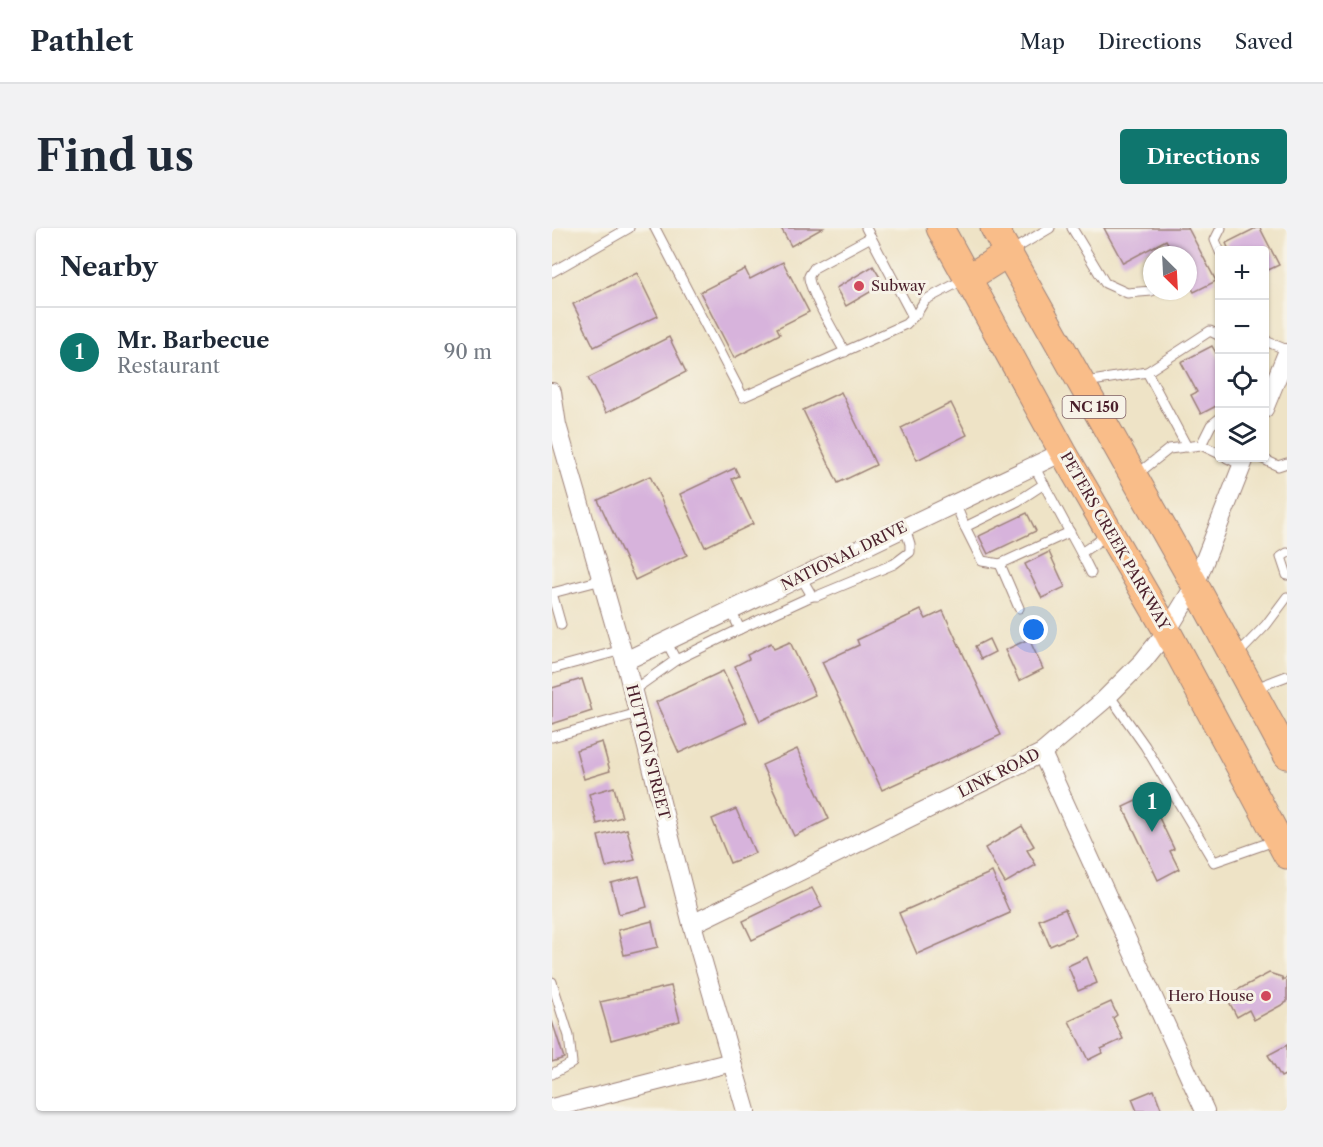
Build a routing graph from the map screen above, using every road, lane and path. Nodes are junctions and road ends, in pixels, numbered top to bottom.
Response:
1 (629, 228) edge
2 (655, 228) edge
3 (940, 228) edge
4 (994, 228) edge
5 (1050, 228) edge
6 (1072, 228) edge
7 (1221, 228) edge
8 (868, 232) edge
9 (1218, 246) edge
10 (1008, 253) junction
11 (552, 272) edge
12 (968, 278) junction
13 (1143, 292) edge
14 (913, 317) junction
15 (1215, 334) edge
16 (1269, 342) edge
17 (1287, 351) edge
18 (845, 352) junction
19 (1147, 372) junction
20 (1081, 383) junction
21 (552, 392) edge
22 (1264, 408) edge
23 (1215, 422) edge
24 (557, 444) edge
25 (1201, 445) junction
26 (1187, 447) junction
27 (1064, 452) junction
28 (1215, 452) edge
29 (1237, 462) edge
30 (1269, 462) edge
31 (1287, 463) edge
32 (1034, 466) junction
33 (1134, 477) junction
34 (1044, 484) junction
35 (955, 503) junction
36 (965, 527) junction
37 (905, 528) junction
38 (1070, 532) junction
39 (1110, 534) junction
40 (1081, 553) junction
41 (1287, 553) edge
42 (1000, 564) junction
43 (1091, 573) dead end
44 (1287, 574) edge
45 (801, 577) junction
46 (602, 580) junction
47 (1195, 585) junction
48 (552, 593) edge
49 (812, 596) junction
50 (1287, 597) edge
51 (1019, 608) dead end
52 (731, 610) junction
53 (561, 625) dead end
54 (740, 629) junction
55 (1167, 632) junction
56 (666, 641) junction
57 (623, 655) junction
58 (1234, 658) junction
59 (676, 660) junction
60 (552, 669) edge
61 (1287, 676) edge
62 (1252, 690) junction
63 (632, 691) junction
64 (1109, 695) junction
65 (638, 713) junction
66 (552, 737) edge
67 (1042, 753) junction
68 (1287, 755) edge
69 (1283, 847) edge
70 (692, 924) junction
71 (552, 982) edge
72 (554, 995) edge
73 (732, 1062) junction
74 (552, 1074) edge
75 (552, 1108) edge
76 (746, 1111) edge
77 (1205, 1111) edge

1 - 11 lane
2 - 18 lane
3 - 12 main road, PETERS CREEK PARKWAY / NC 150
4 - 10 main road, NC 150
5 - 10 lane
6 - 13 lane
7 - 9 lane
8 - 14 lane
8 - 18 lane
10 - 12 main road
10 - 20 main road, NC 150
12 - 14 lane
12 - 27 main road, PETERS CREEK PARKWAY / NC 150
14 - 18 lane
15 - 19 lane
16 - 17 lane
17 - 22 street
19 - 20 lane
19 - 26 lane
20 - 33 main road, NC 150
21 - 24 street, HUTTON STREET
23 - 25 lane
24 - 46 street, HUTTON STREET
25 - 26 lane
25 - 28 lane
26 - 33 lane
27 - 32 street, NATIONAL DRIVE
27 - 39 main road, PETERS CREEK PARKWAY / NC 150
29 - 47 street, LINK ROAD
30 - 31 lane
32 - 34 lane
32 - 35 street, NATIONAL DRIVE
33 - 47 main road, NC 150
34 - 36 lane
34 - 38 lane
35 - 36 lane
35 - 37 street, NATIONAL DRIVE
36 - 42 lane
37 - 45 street, NATIONAL DRIVE
37 - 49 lane
38 - 40 lane
38 - 42 lane
39 - 40 lane
39 - 55 main road, PETERS CREEK PARKWAY / NC 150
40 - 43 lane
41 - 44 lane
42 - 51 lane
45 - 49 lane
45 - 52 street, NATIONAL DRIVE
46 - 48 lane
46 - 57 street, HUTTON STREET
47 - 55 street, LINK ROAD
47 - 58 main road, NC 150
48 - 53 lane
49 - 54 lane
50 - 58 lane
52 - 54 lane
52 - 56 street, NATIONAL DRIVE
54 - 59 lane
55 - 64 street, LINK ROAD
55 - 69 main road, PETERS CREEK PARKWAY / NC 150
56 - 57 street, NATIONAL DRIVE
56 - 59 lane
57 - 60 lane
57 - 63 street, HUTTON STREET
58 - 62 main road, NC 150
59 - 63 lane
61 - 62 lane
62 - 68 main road, NC 150
63 - 65 street, HUTTON STREET
64 - 67 street, LINK ROAD
64 - 69 lane
65 - 66 lane
65 - 70 street, HUTTON STREET
67 - 70 street, LINK ROAD
67 - 77 street
70 - 73 street, HUTTON STREET
71 - 72 lane
72 - 74 lane
73 - 75 street
73 - 76 street, HUTTON STREET

